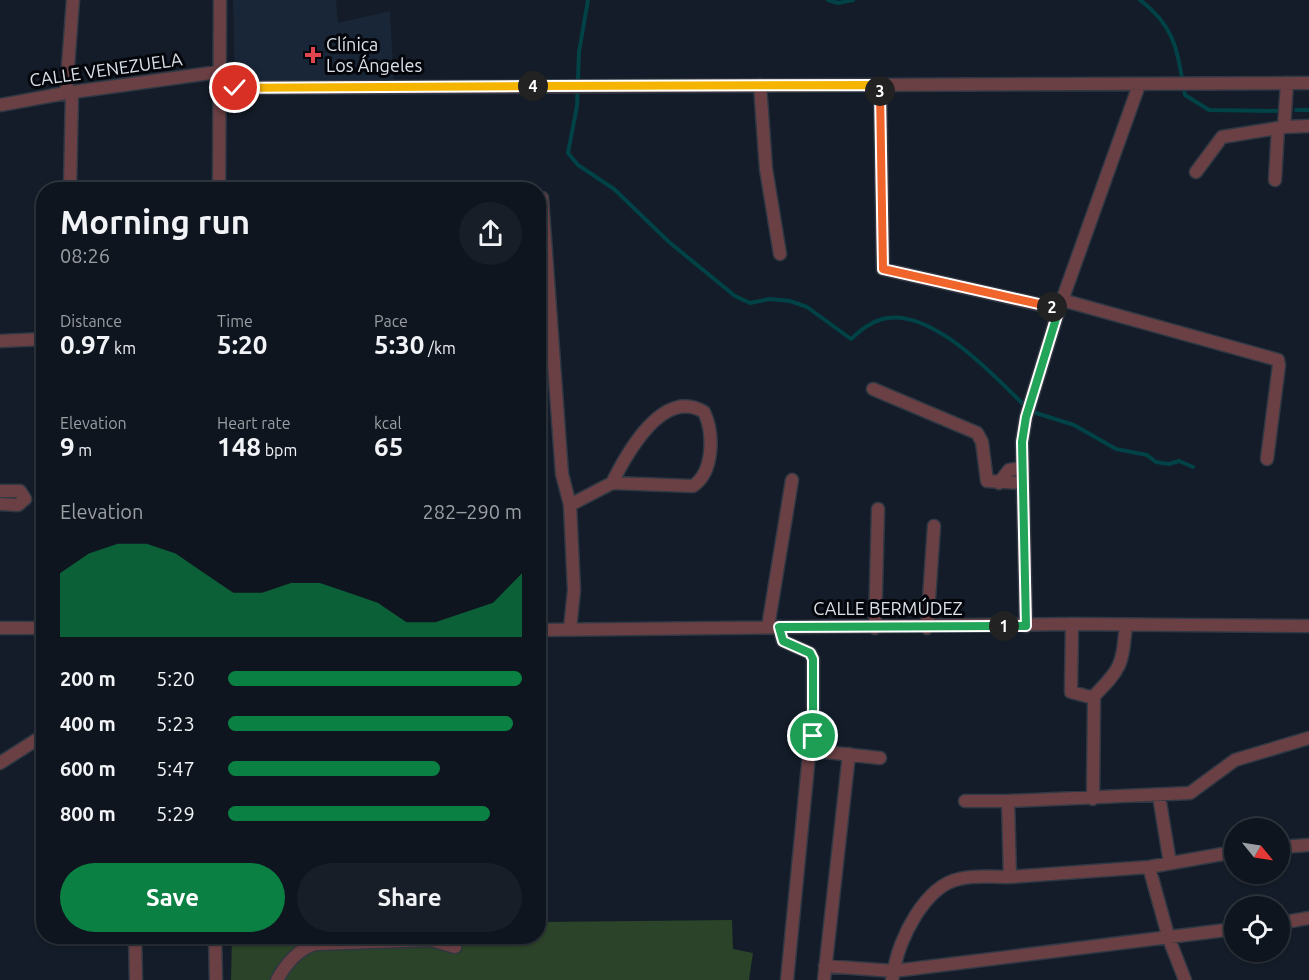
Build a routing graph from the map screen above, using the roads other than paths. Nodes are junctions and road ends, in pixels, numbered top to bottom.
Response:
1 (74, 0) edge
2 (219, 0) edge
3 (218, 72) junction
4 (1287, 83) junction
5 (1309, 83) edge
6 (1139, 84) junction
7 (760, 85) junction
8 (880, 85) junction
9 (218, 88) junction
10 (69, 93) junction
11 (0, 105) edge
12 (1309, 126) edge
13 (1281, 127) junction
14 (1196, 172) dead end
15 (1275, 180) dead end
16 (70, 182) edge
17 (219, 182) edge
18 (546, 253) edge
19 (780, 255) dead end
20 (1061, 305) junction
21 (36, 339) edge
22 (0, 340) edge
23 (873, 389) dead end
24 (1267, 459) dead end
25 (1022, 468) junction
26 (792, 480) dead end
27 (612, 483) junction
28 (999, 483) junction
29 (1023, 483) junction
30 (0, 491) edge
31 (0, 504) edge
32 (570, 505) junction
33 (878, 509) dead end
34 (934, 526) dead end
35 (1072, 624) junction
36 (1126, 625) junction
37 (1026, 626) junction
38 (1309, 626) edge
39 (773, 627) junction
40 (927, 627) junction
41 (0, 628) edge
42 (36, 628) edge
43 (875, 628) junction
44 (570, 629) junction
45 (546, 630) edge
46 (1093, 697) junction
47 (813, 736) dead end
48 (1309, 738) edge
49 (36, 740) edge
50 (849, 754) junction
51 (880, 758) dead end
52 (0, 763) edge
53 (1159, 795) junction
54 (1093, 799) junction
55 (965, 801) dead end
56 (1008, 801) junction
57 (1309, 845) edge
58 (1290, 846) edge
59 (1224, 854) edge
60 (1170, 863) junction
61 (1149, 867) junction
62 (1010, 877) junction
63 (1309, 918) edge
64 (1290, 921) edge
65 (1224, 931) edge
66 (1169, 939) junction
67 (135, 944) edge
68 (215, 944) edge
69 (316, 944) edge
70 (445, 944) edge
71 (455, 947) dead end
72 (825, 966) junction
73 (893, 975) edge
74 (135, 980) edge
75 (216, 980) edge
76 (277, 980) edge
77 (787, 980) edge
78 (824, 980) edge
79 (1185, 980) edge

1 - 10 street
2 - 3 street
3 - 9 street
3 - 10 street, CALLE VENEZUELA
4 - 5 street
4 - 6 street
4 - 13 street
6 - 8 street
6 - 20 street
7 - 8 street
7 - 9 street
7 - 19 street
8 - 20 street
9 - 17 street
10 - 11 street, CALLE VENEZUELA
10 - 16 street
12 - 13 street
13 - 14 street
13 - 15 street
18 - 32 street
20 - 24 street
20 - 25 street
21 - 22 street
23 - 28 street
25 - 28 street
25 - 29 street
26 - 39 street
27 - 27 street
27 - 32 street
28 - 29 street
29 - 37 street
30 - 31 street
32 - 44 street
33 - 43 street
34 - 40 street
35 - 36 street, CALLE BERMÚDEZ
35 - 37 street, CALLE BERMÚDEZ
35 - 46 street
36 - 38 street, CALLE BERMÚDEZ
36 - 46 street
37 - 40 street, CALLE BERMÚDEZ
39 - 43 street, CALLE BERMÚDEZ
39 - 44 street, CALLE BERMÚDEZ
39 - 47 street
40 - 43 street, CALLE BERMÚDEZ
41 - 42 street
44 - 45 street, CALLE BERMÚDEZ
46 - 54 street
48 - 53 street
49 - 52 street
50 - 51 street
50 - 72 street
50 - 77 street
53 - 54 street
53 - 60 street
54 - 56 street
55 - 56 street
56 - 62 street
57 - 58 street
59 - 60 street
60 - 61 street
61 - 62 street
61 - 66 street
62 - 73 street
63 - 64 street
65 - 66 street
66 - 73 street
66 - 79 street
67 - 74 street
68 - 75 street
69 - 76 street
70 - 71 street
72 - 73 street
72 - 78 street

